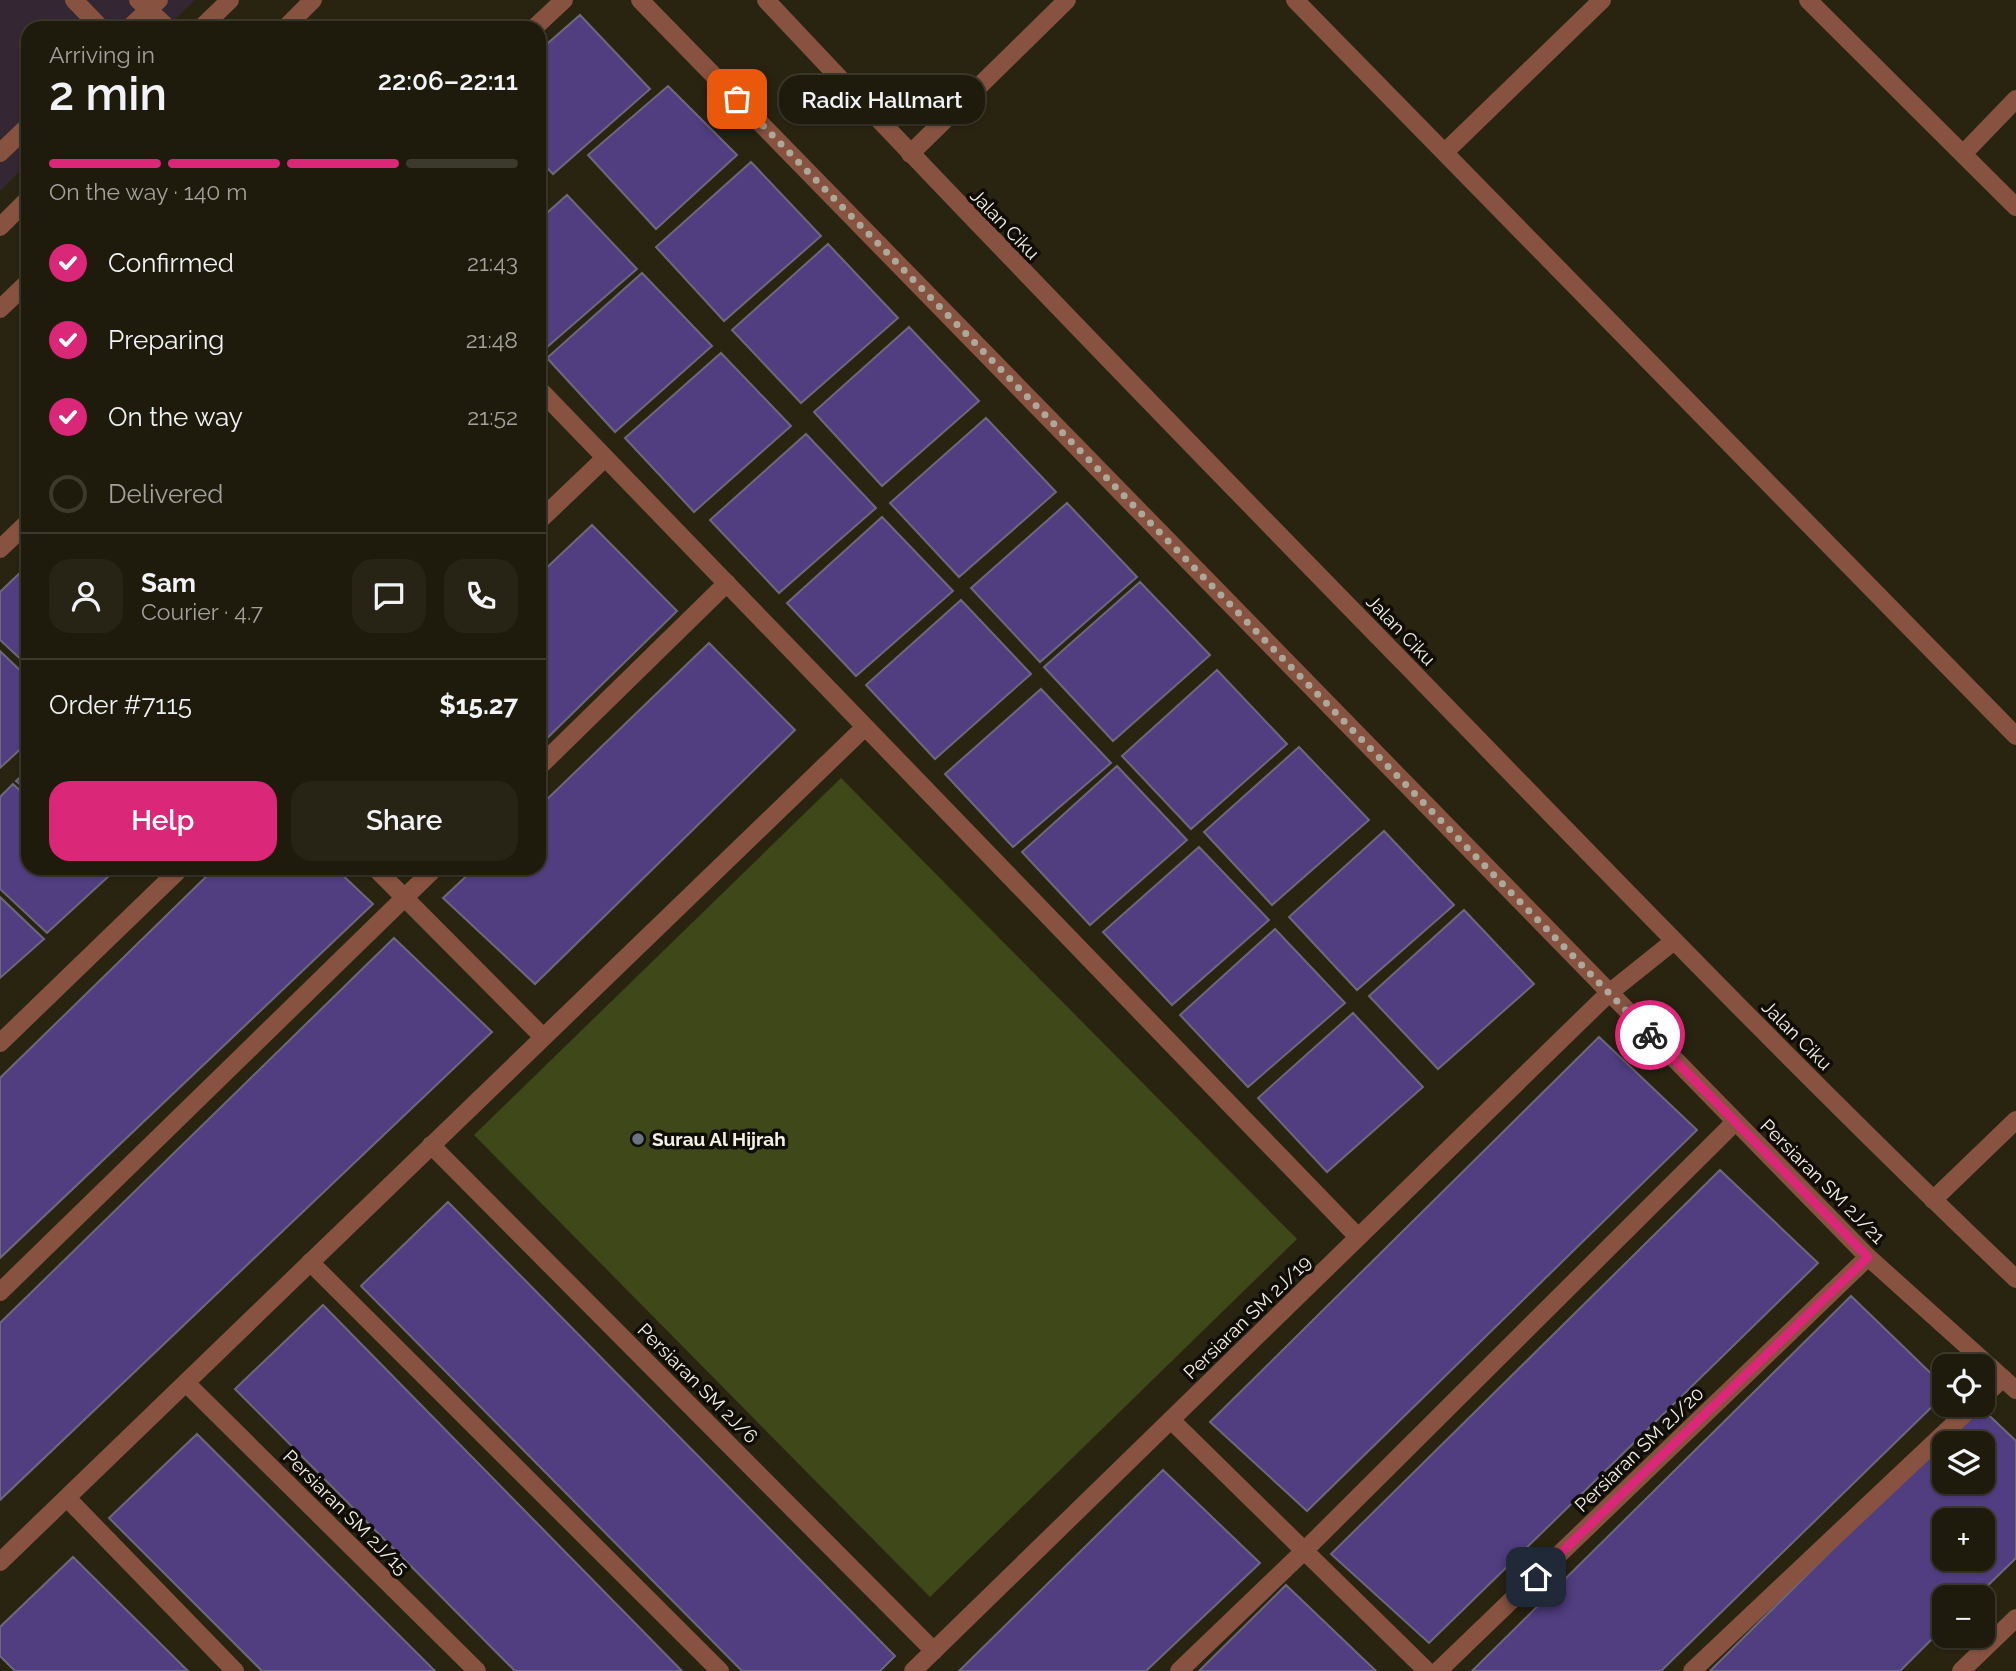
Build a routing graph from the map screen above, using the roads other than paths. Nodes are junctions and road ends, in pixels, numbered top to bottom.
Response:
1 (74, 0) edge
2 (230, 0) edge
3 (313, 0) edge
4 (564, 0) edge
5 (640, 0) edge
6 (766, 0) edge
7 (1067, 0) edge
8 (1295, 0) edge
9 (1602, 0) edge
10 (1808, 0) edge
11 (148, 3) edge
12 (95, 21) edge
13 (135, 21) edge
14 (162, 21) edge
15 (208, 21) edge
16 (292, 21) edge
17 (542, 21) edge
18 (2016, 99) edge
19 (21, 133) edge
20 (1444, 152) junction
21 (0, 153) edge
22 (910, 154) junction
23 (1963, 154) junction
24 (21, 206) edge
25 (2016, 207) edge
26 (0, 227) edge
27 (21, 289) edge
28 (0, 309) edge
29 (546, 397) edge
30 (605, 458) junction
31 (546, 514) edge
32 (21, 529) edge
33 (0, 550) edge
34 (727, 583) junction
35 (865, 727) junction
36 (2016, 736) edge
37 (546, 759) edge
38 (174, 875) edge
39 (382, 875) edge
40 (428, 875) edge
41 (405, 898) junction
42 (1674, 941) junction
43 (1609, 993) junction
44 (543, 1038) junction
45 (0, 1043) edge
46 (2016, 1121) edge
47 (1735, 1122) junction
48 (432, 1145) junction
49 (1933, 1200) junction
50 (1359, 1237) junction
51 (1868, 1257) junction
52 (310, 1262) junction
53 (2016, 1279) edge
54 (0, 1292) edge
55 (186, 1383) junction
56 (2010, 1384) edge
57 (1961, 1417) edge
58 (1171, 1420) junction
59 (67, 1498) junction
60 (1304, 1550) junction
61 (0, 1562) edge
62 (2016, 1618) edge
63 (934, 1651) junction
64 (235, 1671) edge
65 (477, 1671) edge
66 (720, 1671) edge
67 (913, 1671) edge
68 (1178, 1671) edge
69 (1427, 1671) edge
70 (1438, 1671) edge
71 (1692, 1671) edge
72 (1961, 1671) edge

1 - 12 street
2 - 15 street
3 - 16 street
4 - 17 street
5 - 43 street, Persiaran SM 2J/21
6 - 22 street, Jalan Ciku
7 - 22 street
8 - 20 street
9 - 20 street
10 - 23 street
11 - 13 street
11 - 14 street
18 - 23 street
19 - 21 street
20 - 36 street
22 - 42 street, Jalan Ciku
23 - 25 street
24 - 26 street
27 - 28 street
29 - 30 street
30 - 31 street
30 - 34 street
32 - 33 street
34 - 35 street
34 - 37 street
35 - 44 street
35 - 50 street
38 - 45 street
39 - 41 street
40 - 41 street
41 - 44 street
41 - 54 street
42 - 43 street, Persiaran SM 2J/19
42 - 49 street, Jalan Ciku
43 - 47 street, Persiaran SM 2J/21
43 - 50 street, Persiaran SM 2J/19
44 - 48 street
46 - 49 street
47 - 51 street, Persiaran SM 2J/21
47 - 60 street
48 - 52 street
48 - 63 street, Persiaran SM 2J/6
49 - 53 street, Jalan Ciku
50 - 58 street, Persiaran SM 2J/19
51 - 56 street, Persiaran SM 2J/21
51 - 70 street, Persiaran SM 2J/20
52 - 55 street
52 - 66 street
55 - 59 street
55 - 65 street, Persiaran SM 2J/15
57 - 71 street
58 - 60 street
58 - 63 street, Persiaran SM 2J/19
59 - 61 street
59 - 64 street
60 - 68 street
60 - 69 street
62 - 72 street
63 - 67 street, Persiaran SM 2J/19

